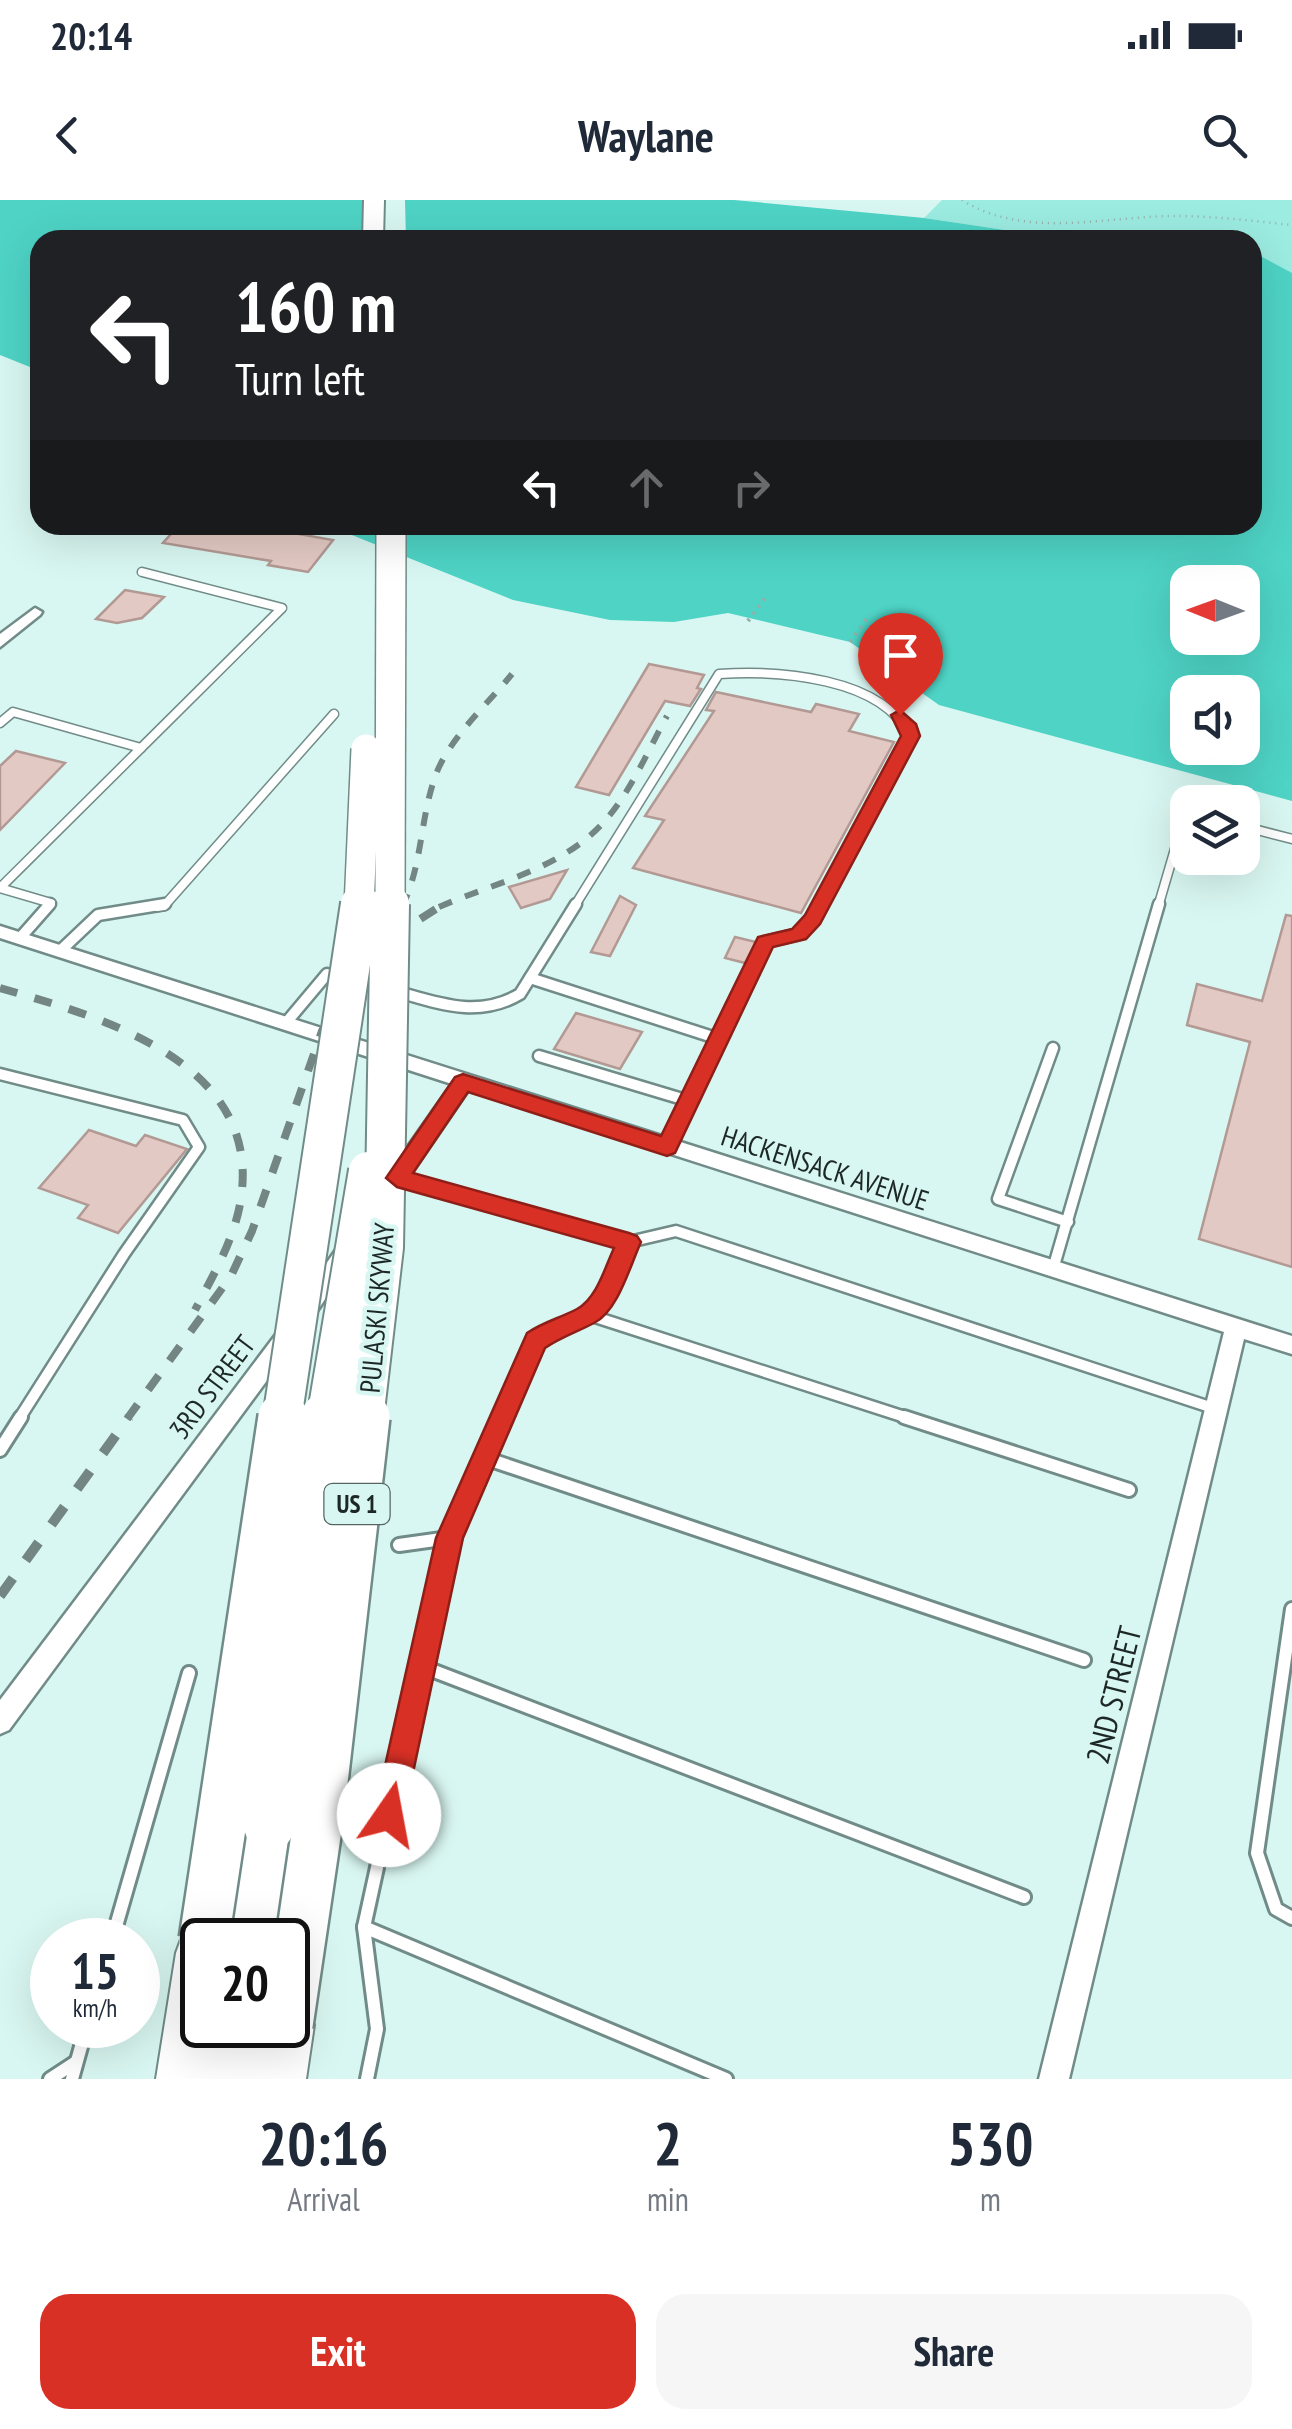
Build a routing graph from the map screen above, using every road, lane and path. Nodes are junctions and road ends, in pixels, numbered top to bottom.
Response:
1 (374, 200) edge
2 (391, 200) edge
3 (962, 200) edge
4 (1292, 225) edge
5 (374, 230) edge
6 (391, 230) edge
7 (369, 535) edge
8 (390, 535) edge
9 (142, 572) dead end
10 (768, 594) dead end
11 (35, 612) dead end
12 (870, 614) dead end
13 (748, 621) dead end
14 (0, 642) edge
15 (850, 642) dead end
16 (334, 714) dead end
17 (0, 723) edge
18 (141, 748) junction
19 (1260, 831) edge
20 (1292, 839) edge
21 (1170, 867) edge
22 (0, 888) edge
23 (0, 932) edge
24 (20, 938) junction
25 (60, 951) junction
26 (530, 978) junction
27 (365, 989) junction
28 (284, 1024) junction
29 (719, 1039) junction
30 (1053, 1048) dead end
31 (539, 1056) dead end
32 (0, 1074) edge
33 (463, 1082) junction
34 (689, 1101) junction
35 (667, 1147) junction
36 (397, 1178) junction
37 (1068, 1222) junction
38 (629, 1242) junction
39 (1052, 1269) junction
40 (589, 1315) junction
41 (1236, 1327) junction
42 (1292, 1345) edge
43 (334, 1352) junction
44 (1216, 1409) junction
45 (0, 1450) edge
46 (484, 1458) junction
47 (1129, 1490) dead end
48 (449, 1538) junction
49 (399, 1545) dead end
50 (1292, 1609) edge
51 (1084, 1660) dead end
52 (422, 1666) junction
53 (189, 1674) dead end
54 (0, 1722) edge
55 (1024, 1897) dead end
56 (118, 1918) edge
57 (208, 1918) edge
58 (255, 1918) edge
59 (304, 1918) edge
60 (1292, 1918) edge
61 (364, 1927) junction
62 (81, 2048) edge
63 (188, 2048) edge
64 (235, 2048) edge
65 (284, 2048) edge
66 (77, 2062) junction
67 (50, 2079) edge
68 (72, 2079) edge
69 (184, 2079) edge
70 (230, 2079) edge
71 (278, 2079) edge
72 (368, 2079) edge
73 (726, 2079) edge
74 (1054, 2079) edge

1 - 5 highway
2 - 6 highway
3 - 4 path
7 - 27 highway, PULASKI SKYWAY / US 1, bridge
8 - 27 highway, PULASKI SKYWAY / US 1, bridge
9 - 18 lane
10 - 13 path
11 - 14 street
12 - 15 path
16 - 25 lane
17 - 18 lane
18 - 22 lane
19 - 20 lane
21 - 37 lane
22 - 24 lane
23 - 24 street, HACKENSACK AVENUE
24 - 25 street, HACKENSACK AVENUE
25 - 28 street, HACKENSACK AVENUE
26 - 27 lane
26 - 29 lane
26 - 29 lane
27 - 28 lane
27 - 43 highway, bridge
27 - 43 highway, bridge
27 - 57 highway, PULASKI SKYWAY / US 1, bridge
27 - 59 highway, PULASKI SKYWAY / US 1, bridge
28 - 33 street, HACKENSACK AVENUE
29 - 34 lane
30 - 37 lane
31 - 34 lane
32 - 45 lane
33 - 35 street, HACKENSACK AVENUE
33 - 36 street, 3RD STREET
34 - 35 lane
35 - 39 street, HACKENSACK AVENUE
36 - 38 lane
36 - 54 street, 3RD STREET
37 - 39 lane
38 - 40 lane
38 - 44 lane
39 - 41 street, HACKENSACK AVENUE
40 - 46 lane
40 - 47 lane
41 - 42 street, HACKENSACK AVENUE
41 - 44 street, 2ND STREET
43 - 58 highway, bridge
44 - 74 street, 2ND STREET
46 - 48 lane
46 - 51 lane
48 - 49 lane
48 - 52 lane
50 - 60 lane
52 - 55 lane
52 - 61 lane
53 - 56 lane
61 - 72 lane
61 - 73 lane
62 - 66 lane
63 - 69 highway
64 - 70 highway
65 - 71 highway, PULASKI SKYWAY / US 1
66 - 67 lane
66 - 68 lane

